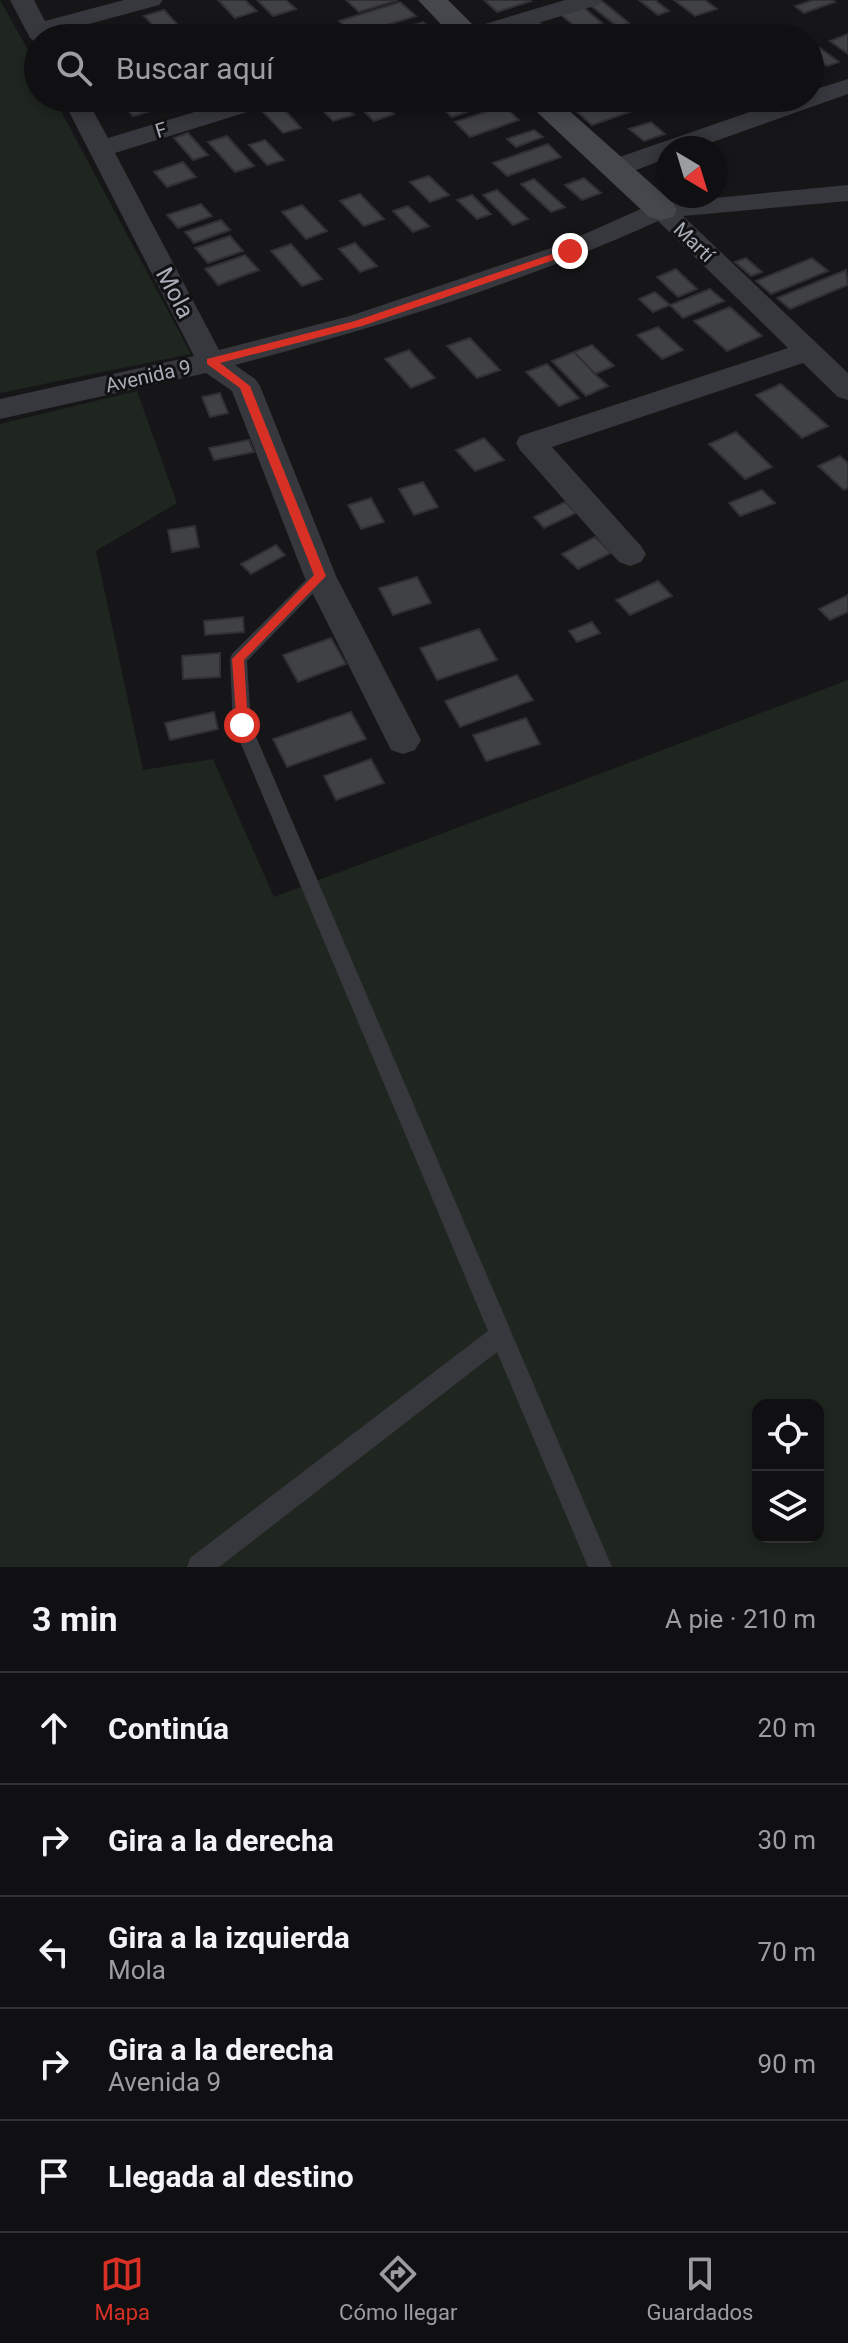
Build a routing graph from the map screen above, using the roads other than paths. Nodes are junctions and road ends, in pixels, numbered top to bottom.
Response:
1 (22, 0) edge
2 (151, 0) edge
3 (432, 0) edge
4 (590, 0) edge
5 (35, 24) edge
6 (73, 24) edge
7 (455, 24) edge
8 (511, 24) edge
9 (848, 86) edge
10 (824, 94) edge
11 (81, 112) edge
12 (221, 112) edge
13 (552, 112) edge
14 (775, 112) edge
15 (707, 136) edge
16 (100, 149) junction
17 (656, 154) edge
18 (614, 168) junction
19 (848, 193) edge
20 (661, 210) junction
21 (807, 352) junction
22 (211, 362) junction
23 (848, 390) edge
24 (0, 409) edge
25 (630, 554) dead end
26 (320, 576) junction
27 (403, 740) dead end
28 (501, 1335) junction
29 (199, 1567) edge
30 (600, 1567) edge

1 - 5 street
2 - 6 street
3 - 7 street
4 - 8 street
9 - 10 street
11 - 16 street, Mola
12 - 16 street, F
13 - 18 street, Martí
14 - 15 street
16 - 22 street, Mola
17 - 18 street
18 - 20 street, Martí
19 - 20 street, Avenida 9
20 - 21 street, Martí
20 - 22 street, Avenida 9
21 - 23 street, Martí
21 - 25 street
22 - 24 street, Avenida 9
22 - 26 street, Mola
26 - 27 street, Mola
26 - 28 lane
28 - 29 lane
28 - 30 lane

